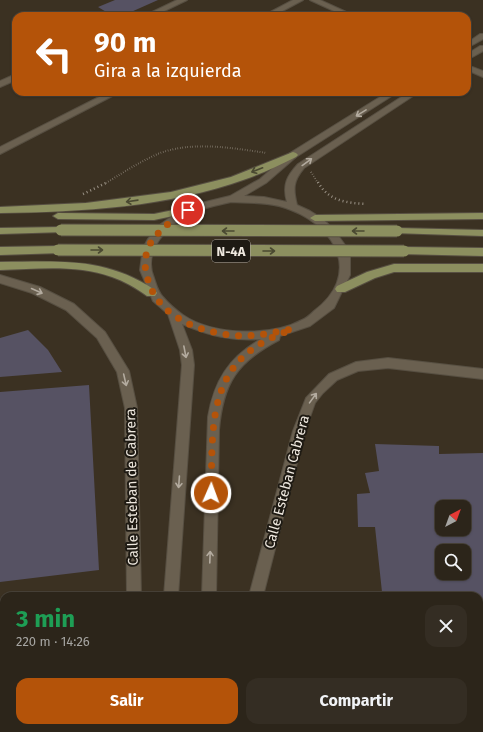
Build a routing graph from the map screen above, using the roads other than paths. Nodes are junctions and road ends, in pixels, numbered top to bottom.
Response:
1 (183, 0) edge
2 (299, 0) edge
3 (314, 0) edge
4 (157, 12) edge
5 (276, 12) edge
6 (342, 12) edge
7 (483, 36) edge
8 (471, 44) edge
9 (483, 48) edge
10 (471, 56) edge
11 (471, 69) edge
12 (483, 74) edge
13 (12, 79) edge
14 (0, 84) edge
15 (108, 96) edge
16 (388, 96) edge
17 (409, 96) edge
18 (0, 151) edge
19 (294, 155) junction
20 (231, 199) junction
21 (293, 206) junction
22 (0, 210) edge
23 (188, 210) junction
24 (0, 216) edge
25 (483, 216) edge
26 (315, 218) junction
27 (0, 231) edge
28 (483, 233) edge
29 (0, 251) edge
30 (483, 252) edge
31 (0, 266) edge
32 (483, 268) edge
33 (0, 279) edge
34 (341, 289) junction
35 (152, 293) junction
36 (173, 316) junction
37 (292, 329) junction
38 (483, 374) edge
39 (134, 592) edge
40 (171, 592) edge
41 (208, 592) edge
42 (257, 592) edge

1 - 4 street
2 - 5 street
3 - 6 street
7 - 8 street
9 - 10 street
11 - 12 street
13 - 14 street
15 - 18 street
16 -> 19 street
21 -> 17 street
19 - 20 street
19 -> 22 main road
20 - 21 street
20 - 23 street
21 - 26 street
23 - 24 main road
23 - 35 street
25 - 26 main road
26 - 34 street
28 -> 27 main road, N-4A, bridge
29 -> 30 main road, N-4A, bridge
31 - 35 main road
32 - 34 main road
33 -> 39 street, Calle Esteban de Cabrera
34 - 37 street
35 - 36 street
36 - 37 street
36 -> 40 street
41 -> 37 street
42 -> 38 street, Calle Esteban Cabrera

